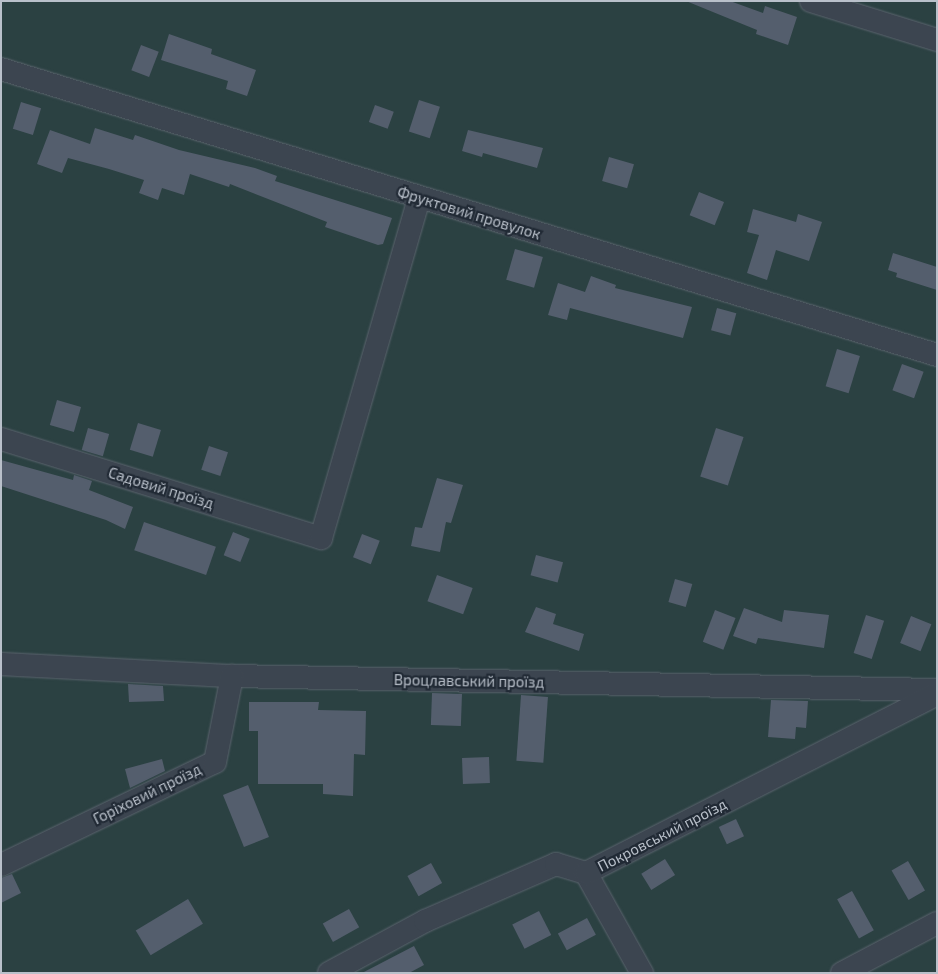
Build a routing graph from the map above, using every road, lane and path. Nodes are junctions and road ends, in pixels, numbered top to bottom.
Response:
1 (811, 1) edge
2 (937, 40) edge
3 (1, 69) edge
4 (419, 199) junction
5 (937, 355) edge
6 (1, 439) edge
7 (1, 664) edge
8 (232, 676) junction
9 (937, 692) edge
10 (1, 865) edge
11 (586, 873) junction
12 (937, 923) edge
13 (329, 973) edge
14 (642, 973) edge
15 (842, 973) edge

1 - 2 street
3 - 4 street, Фруктовий провулок
4 - 5 street, Фруктовий провулок
4 - 6 street, Садовий проїзд
7 - 8 street, Вроцлавський проїзд
8 - 9 street, Вроцлавський проїзд
8 - 10 street, Горіховий проїзд
9 - 11 street, Покровський проїзд
11 - 13 street, Покровський проїзд
11 - 14 street
12 - 15 street

